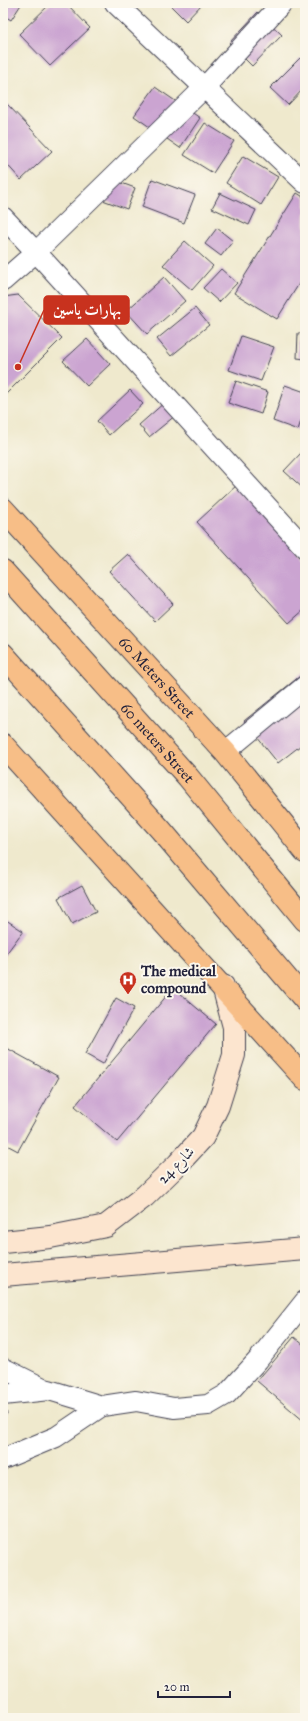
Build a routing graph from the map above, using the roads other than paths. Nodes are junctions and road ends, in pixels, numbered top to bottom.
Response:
1 (115, 3) edge
2 (282, 3) edge
3 (204, 88) junction
4 (305, 183) edge
5 (3, 217) edge
6 (36, 252) junction
7 (3, 281) edge
8 (3, 508) edge
9 (305, 548) edge
10 (3, 571) edge
11 (3, 654) edge
12 (305, 686) edge
13 (3, 745) edge
14 (224, 752) junction
15 (305, 851) edge
16 (305, 920) edge
17 (223, 986) junction
18 (305, 1000) edge
19 (305, 1079) edge
20 (3, 1242) edge
21 (305, 1249) edge
22 (3, 1275) edge
23 (305, 1301) edge
24 (3, 1368) edge
25 (49, 1390) junction
26 (3, 1395) edge
27 (102, 1406) junction
28 (3, 1459) edge

1 - 3 street
2 - 3 street
3 - 4 street
3 - 6 street
5 - 6 street
6 - 7 street
6 - 9 street
8 - 14 main road, 60 Meters Street
10 - 16 main road, 60 meters Street
11 - 18 main road
12 - 14 street
13 - 17 main road
14 - 15 main road, 60 Meters Street
17 - 19 main road
17 - 20 street, شارع 24
21 - 22 street
23 - 27 street
24 - 25 street
25 - 26 street
25 - 27 street
27 - 28 street

